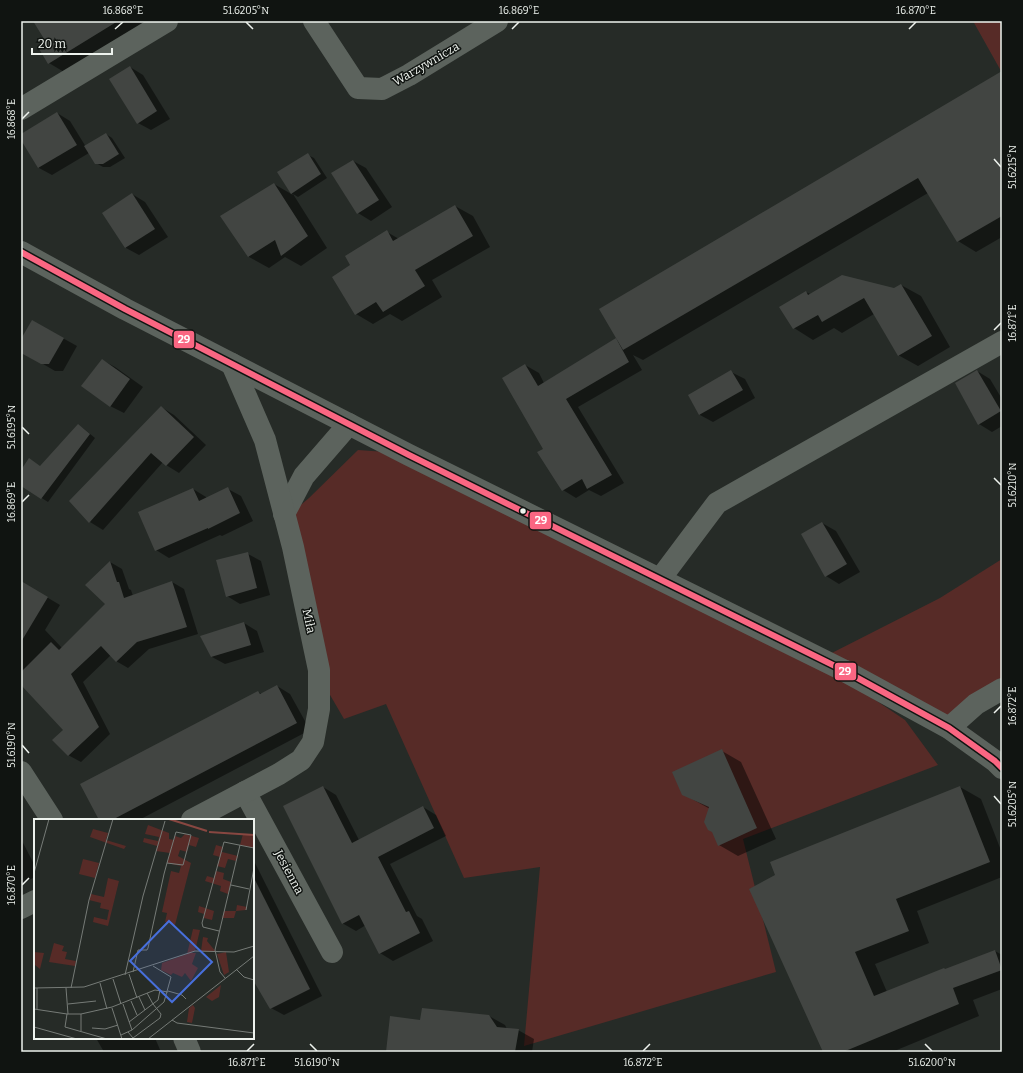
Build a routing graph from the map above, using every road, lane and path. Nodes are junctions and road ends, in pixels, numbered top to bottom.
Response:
1 (167, 21) edge
2 (314, 21) edge
3 (497, 21) edge
4 (21, 109) edge
5 (21, 252) edge
6 (1002, 342) edge
7 (232, 364) junction
8 (349, 424) junction
9 (284, 514) junction
10 (660, 579) junction
11 (1002, 689) edge
12 (949, 728) junction
13 (1002, 768) edge
14 (21, 772) edge
15 (245, 792) junction
16 (51, 819) edge
17 (194, 819) edge
18 (34, 902) edge
19 (21, 908) edge
20 (332, 952) dead end
21 (184, 1039) edge
22 (190, 1052) edge

1 - 4 street
2 - 3 street, Warzywnicza
5 - 7 street
6 - 10 street
7 - 8 street
7 - 9 street, Miła
8 - 9 street
8 - 10 street
9 - 15 street, Miła
10 - 12 street
11 - 12 street
12 - 13 street
14 - 16 street
15 - 17 street, Miła
15 - 20 street, Jesienna
18 - 19 street
21 - 22 street

